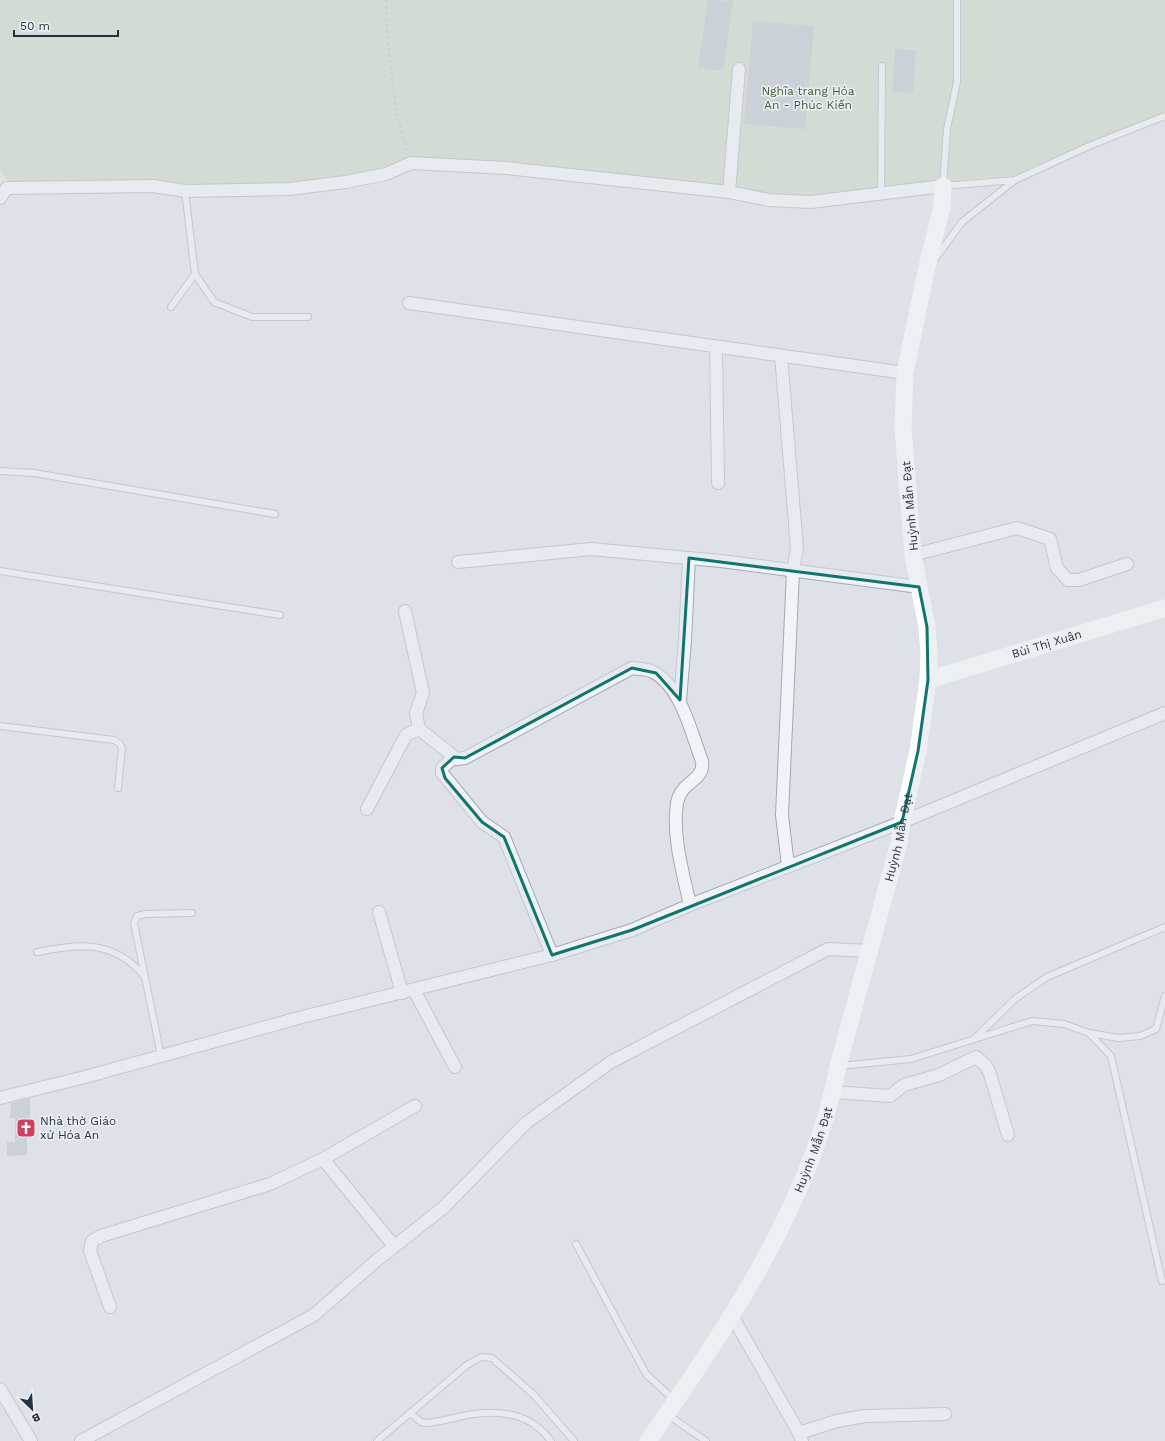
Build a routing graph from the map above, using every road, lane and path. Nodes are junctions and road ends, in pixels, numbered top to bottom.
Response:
1 (386, 0) edge
2 (957, 0) edge
3 (882, 66) dead end
4 (739, 69) dead end
5 (1165, 116) edge
6 (411, 164) junction
7 (1015, 180) junction
8 (3, 183) edge
9 (943, 186) junction
10 (184, 191) junction
11 (729, 192) junction
12 (881, 194) junction
13 (0, 198) edge
14 (926, 271) junction
15 (195, 274) junction
16 (409, 303) dead end
17 (171, 307) dead end
18 (308, 317) dead end
19 (716, 348) junction
20 (781, 356) junction
21 (905, 373) junction
22 (0, 471) edge
23 (718, 483) dead end
24 (275, 514) dead end
25 (913, 555) junction
26 (689, 558) junction
27 (458, 562) dead end
28 (1127, 564) dead end
29 (0, 571) edge
30 (793, 571) junction
31 (919, 587) junction
32 (1165, 608) edge
33 (405, 611) dead end
34 (280, 614) dead end
35 (928, 680) junction
36 (680, 700) junction
37 (1165, 713) edge
38 (0, 726) edge
39 (419, 729) junction
40 (454, 756) junction
41 (118, 788) dead end
42 (367, 809) dead end
43 (902, 822) junction
44 (788, 866) junction
45 (690, 905) junction
46 (379, 912) dead end
47 (192, 913) dead end
48 (1165, 927) edge
49 (870, 951) junction
50 (37, 952) dead end
51 (552, 955) junction
52 (145, 977) junction
53 (408, 991) junction
54 (1165, 996) edge
55 (1089, 1033) junction
56 (972, 1040) junction
57 (161, 1056) junction
58 (838, 1066) junction
59 (454, 1067) dead end
60 (833, 1092) junction
61 (0, 1098) edge
62 (416, 1106) dead end
63 (1008, 1135) dead end
64 (324, 1159) junction
65 (576, 1244) dead end
66 (394, 1246) junction
67 (1162, 1281) dead end
68 (110, 1306) dead end
69 (731, 1314) junction
70 (0, 1389) edge
71 (671, 1407) junction
72 (410, 1412) junction
73 (945, 1414) dead end
74 (801, 1437) edge
75 (31, 1441) edge
76 (81, 1441) edge
77 (377, 1441) edge
78 (551, 1441) edge
79 (574, 1441) edge
80 (648, 1441) edge
81 (706, 1441) edge

1 - 6 path
2 - 9 lane
3 - 12 lane
4 - 11 street
5 - 7 lane
6 - 10 street
6 - 11 street
7 - 9 lane
7 - 14 lane
8 - 10 street
8 - 13 street
9 - 12 street
9 - 14 main road, Huỳnh Mẫn Đạt
10 - 15 lane
11 - 12 street
14 - 21 main road, Huỳnh Mẫn Đạt
15 - 17 lane
15 - 18 lane
16 - 19 street
19 - 20 street
19 - 23 street
20 - 21 street
20 - 30 street
21 - 25 main road, Huỳnh Mẫn Đạt
22 - 24 lane
25 - 28 street
25 - 31 main road, Huỳnh Mẫn Đạt
26 - 27 street
26 - 30 street
26 - 36 street
29 - 34 lane
30 - 31 street
30 - 44 street
31 - 35 main road, Huỳnh Mẫn Đạt
32 - 35 main road, Bùi Thị Xuân
33 - 39 street
35 - 43 main road, Huỳnh Mẫn Đạt
36 - 40 street
36 - 45 street
37 - 43 street
38 - 41 lane
39 - 40 street
39 - 42 street
40 - 51 street
43 - 44 street
43 - 49 main road, Huỳnh Mẫn Đạt
44 - 45 street
45 - 51 street
46 - 53 street
47 - 52 lane
48 - 56 lane
49 - 58 main road, Huỳnh Mẫn Đạt
49 - 66 street
50 - 52 lane
51 - 53 street
52 - 57 lane
53 - 57 street
53 - 59 street
54 - 55 lane
55 - 56 lane
55 - 67 lane
56 - 58 lane
57 - 61 street
58 - 60 main road, Huỳnh Mẫn Đạt
60 - 63 street
60 - 69 main road, Huỳnh Mẫn Đạt
62 - 64 street
64 - 66 street
64 - 68 street
65 - 71 lane
66 - 76 street
69 - 71 main road, Huỳnh Mẫn Đạt
69 - 74 street
70 - 75 street
71 - 80 main road, Huỳnh Mẫn Đạt
71 - 81 lane
72 - 77 lane
72 - 78 lane
72 - 79 lane
73 - 74 street

